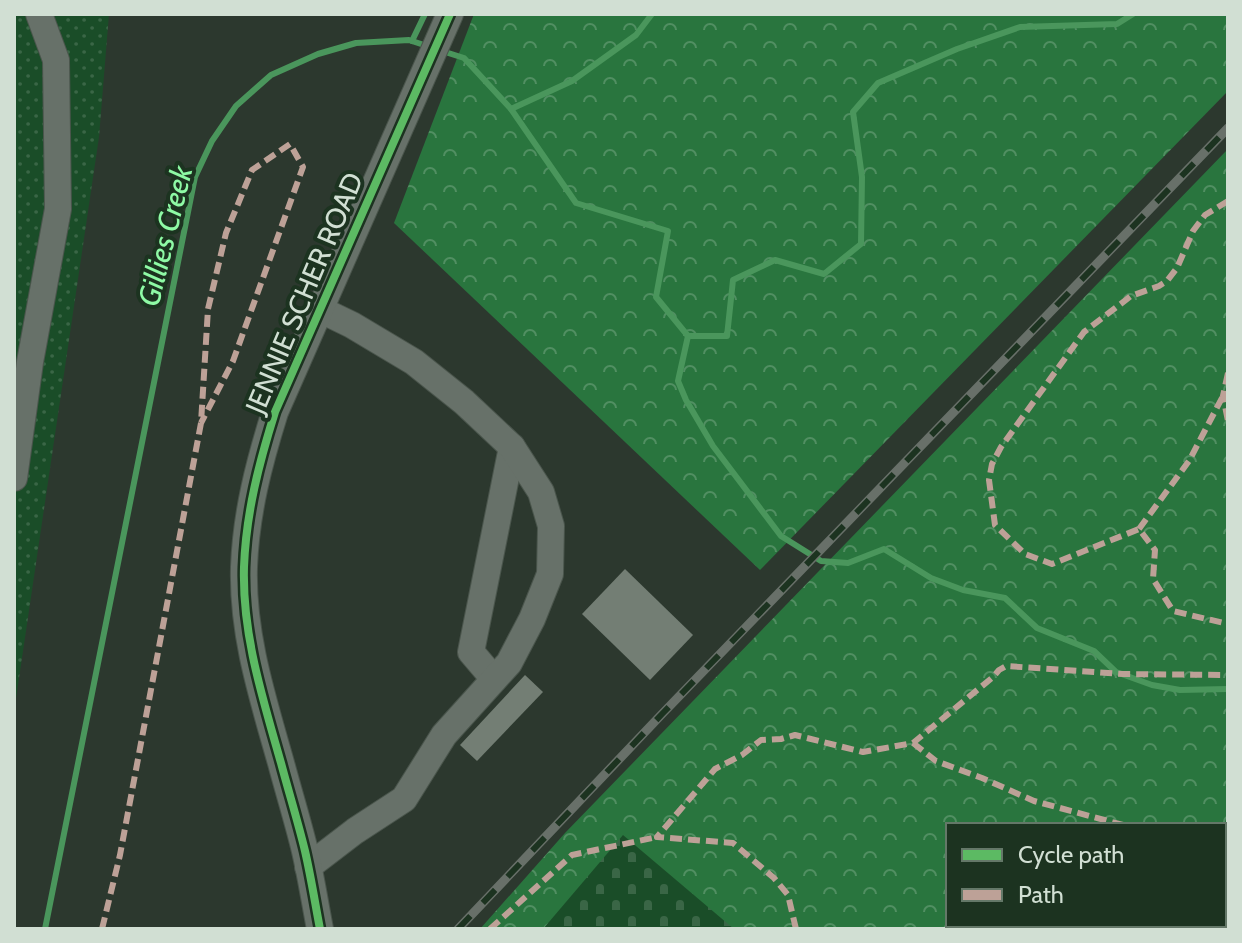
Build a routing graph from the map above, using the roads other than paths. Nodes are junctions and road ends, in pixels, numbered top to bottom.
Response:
1 (39, 14) edge
2 (450, 14) edge
3 (319, 309) junction
4 (512, 447) junction
5 (14, 478) edge
6 (494, 679) junction
7 (308, 867) junction
8 (320, 929) edge

1 - 5 street
2 - 3 street, JENNIE SCHER ROAD
3 - 4 street
3 - 7 street, JENNIE SCHER ROAD
4 - 6 street
4 - 6 street
6 - 7 street
7 - 8 street, JENNIE SCHER ROAD

